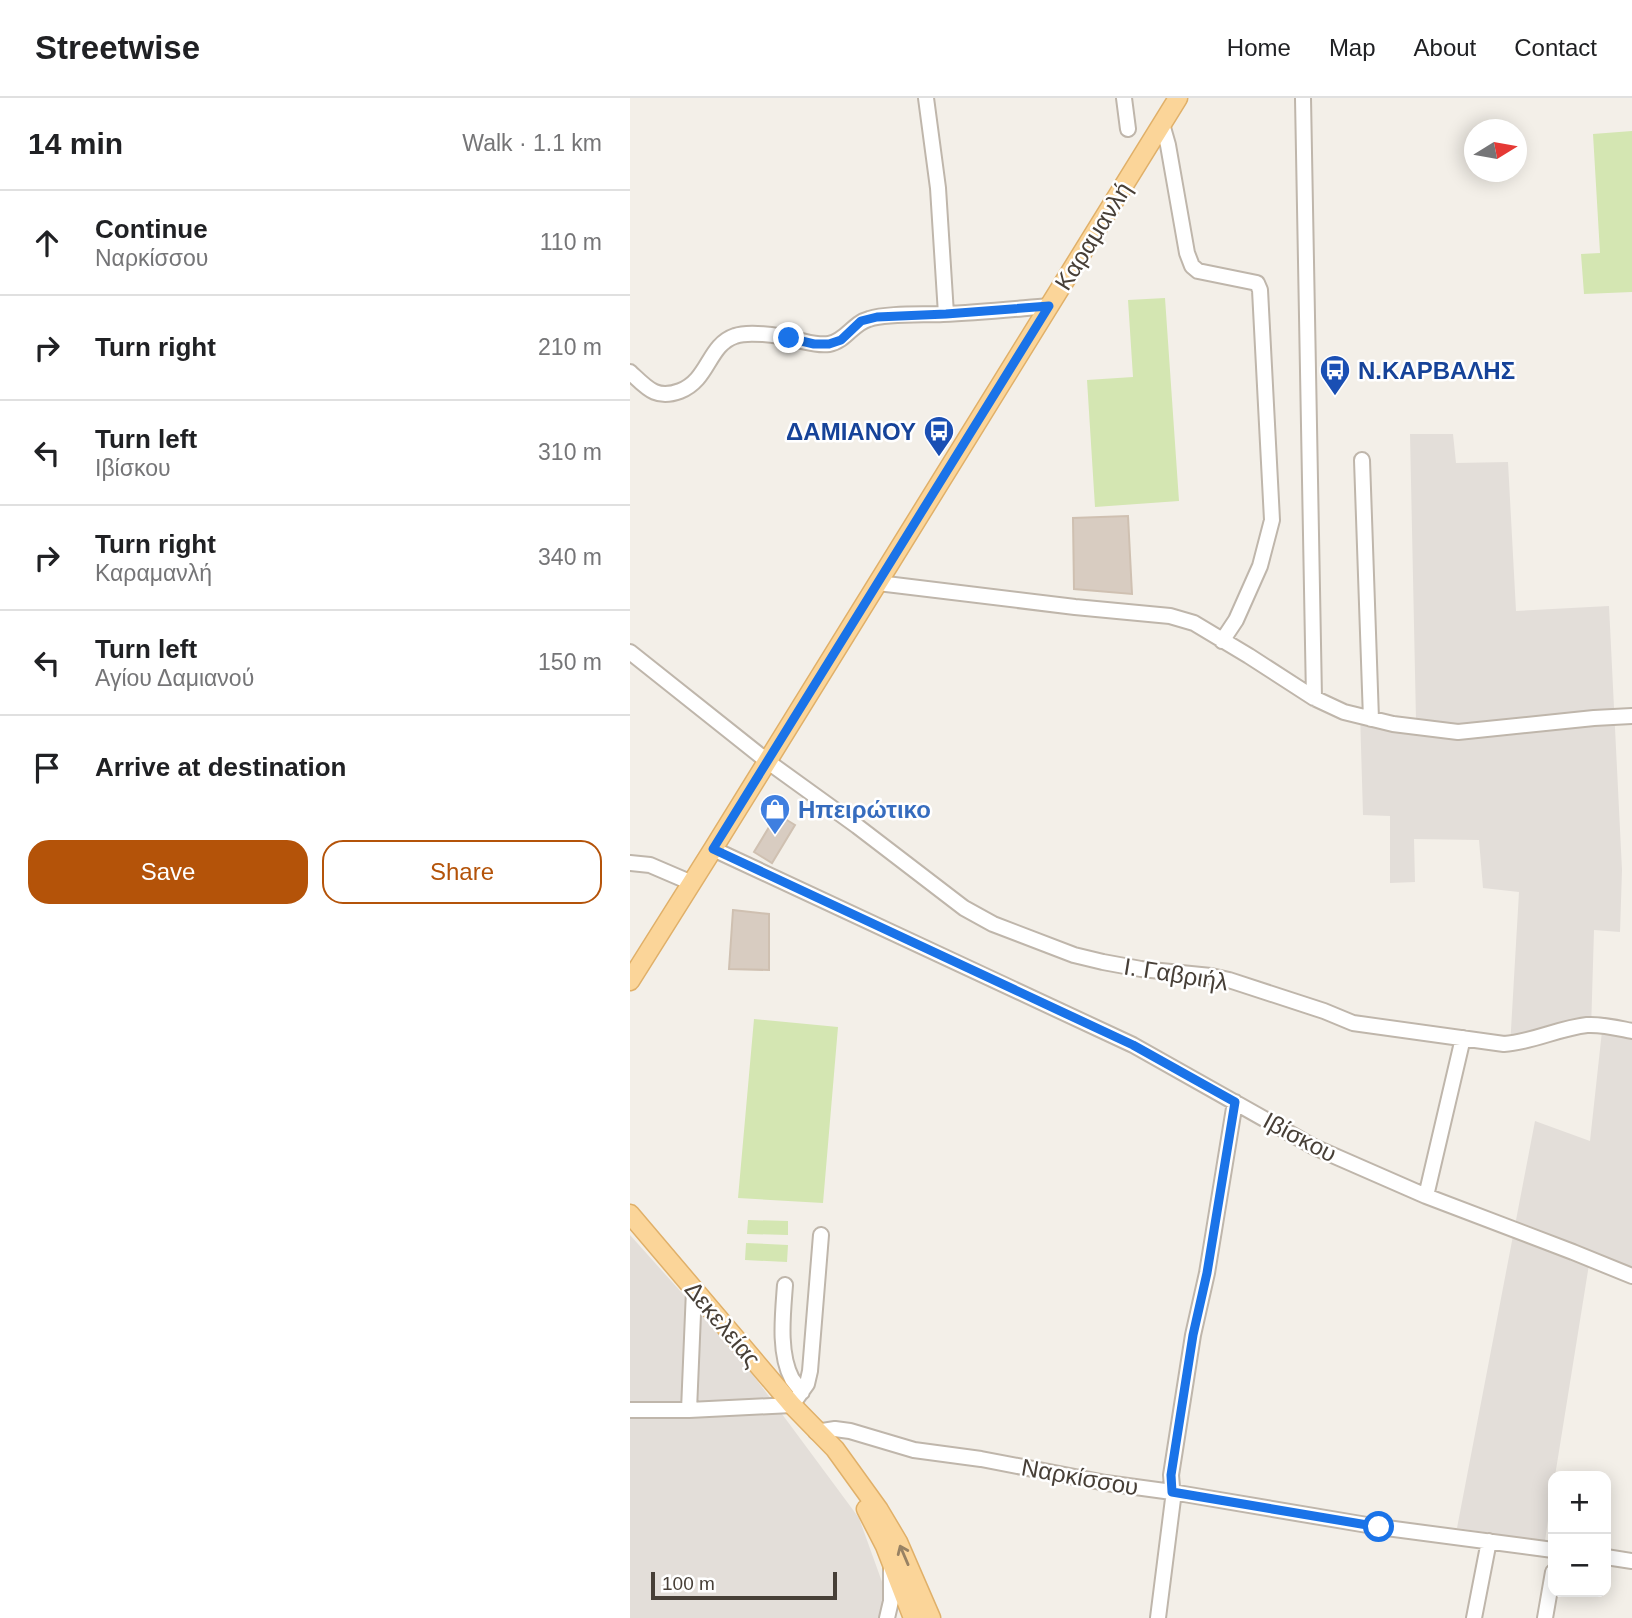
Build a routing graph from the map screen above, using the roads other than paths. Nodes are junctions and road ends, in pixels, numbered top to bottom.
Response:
1 (926, 98) edge
2 (1124, 98) edge
3 (1178, 98) edge
4 (1303, 98) edge
5 (1162, 124) junction
6 (1128, 129) dead end
7 (1049, 306) junction
8 (946, 314) junction
9 (630, 372) edge
10 (1362, 460) dead end
11 (878, 583) junction
12 (1222, 641) junction
13 (630, 652) edge
14 (1314, 698) junction
15 (1632, 716) edge
16 (1371, 719) junction
17 (767, 761) junction
18 (713, 849) junction
19 (630, 863) edge
20 (692, 883) junction
21 (630, 981) edge
22 (1632, 1031) edge
23 (1464, 1038) junction
24 (1235, 1102) junction
25 (1426, 1196) junction
26 (630, 1214) edge
27 (821, 1235) dead end
28 (1632, 1276) edge
29 (785, 1285) dead end
30 (694, 1290) junction
31 (797, 1399) junction
32 (630, 1410) edge
33 (689, 1410) junction
34 (816, 1432) junction
35 (1172, 1492) junction
36 (1489, 1541) junction
37 (1548, 1549) edge
38 (1611, 1558) edge
39 (1632, 1561) edge
40 (891, 1563) junction
41 (1549, 1597) edge
42 (887, 1618) edge
43 (913, 1618) edge
44 (931, 1618) edge
45 (1158, 1618) edge
46 (1474, 1618) edge
47 (1545, 1618) edge

1 - 8 street
2 - 6 street
3 - 5 main road, Καραμανλή
4 - 14 street
5 - 7 main road, Καραμανλή
5 - 12 street
7 - 8 street
7 - 11 main road, Καραμανλή
8 - 9 street
10 - 16 street
11 - 12 street
11 - 17 main road, Καραμανλή
12 - 14 street
13 - 17 street, Ι. Γαβριήλ
14 - 16 street
15 - 16 street
17 - 18 main road, Καραμανλή
17 - 23 street, Ι. Γαβριήλ
18 - 20 main road, Καραμανλή
18 - 24 street, Ιβίσκου
19 - 20 street
20 - 21 main road, Καραμανλή
22 - 23 street, Ι. Γαβριήλ
23 - 25 street
24 - 25 street, Ιβίσκου
24 - 35 street
25 - 28 street, Ιβίσκου
26 - 30 main road, Δεκελείας
27 - 31 street
29 - 31 street
30 - 31 main road, Δεκελείας
30 - 33 street
31 - 33 street
31 - 34 main road, Δεκελείας
32 - 33 street
34 - 35 street, Ναρκίσσου
34 - 40 main road, Δεκελείας
44 -> 34 main road, Δεκελείας
35 - 36 street, Ναρκίσσου
35 - 45 street
36 - 37 street, Ναρκίσσου
36 - 46 street
38 - 39 street
40 - 42 street
40 - 43 main road, Δεκελείας
41 - 47 street

